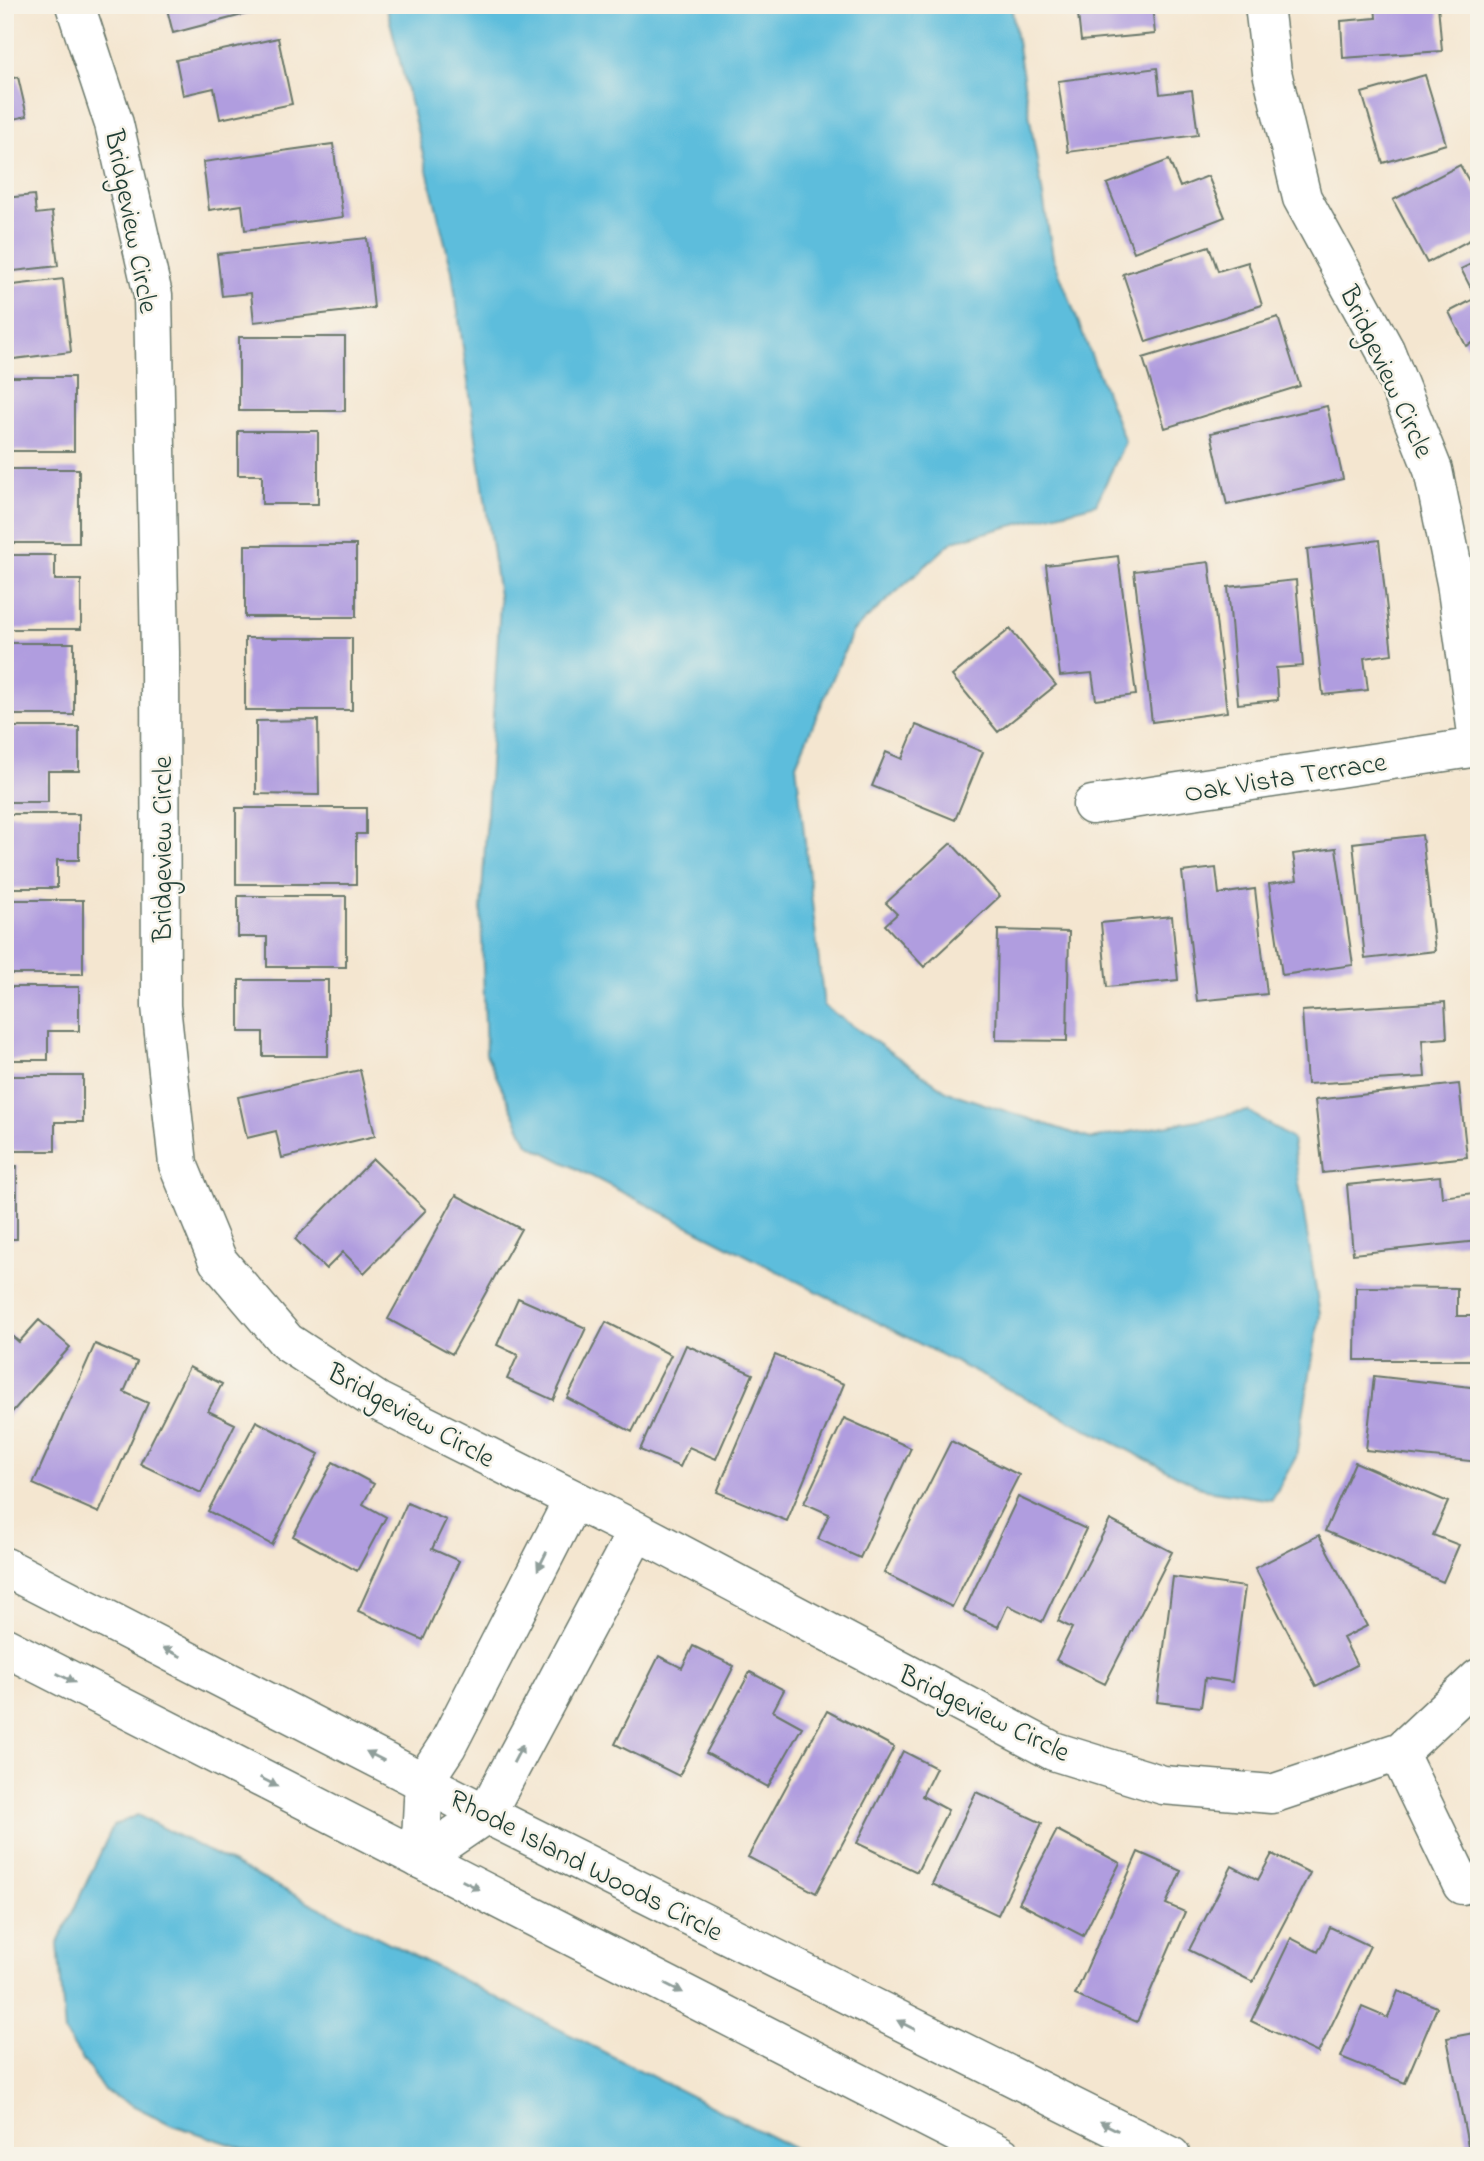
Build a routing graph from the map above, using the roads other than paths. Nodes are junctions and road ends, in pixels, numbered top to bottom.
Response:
1 (75, 5) edge
2 (1264, 5) edge
3 (1479, 748) edge
4 (1092, 805) dead end
5 (573, 1500) junction
6 (637, 1531) junction
7 (5, 1567) edge
8 (5, 1647) edge
9 (1479, 1678) edge
10 (1398, 1752) junction
11 (424, 1781) junction
12 (486, 1814) junction
13 (420, 1859) junction
14 (1462, 1885) dead end
15 (1002, 2156) edge
16 (1171, 2156) edge

1 - 5 street, Bridgeview Circle
2 - 3 street, Bridgeview Circle
3 - 4 street, Oak Vista Terrace
5 - 6 street, Bridgeview Circle
5 -> 11 street
6 - 10 street, Bridgeview Circle
12 -> 6 street
11 -> 7 street, Rhode Island Woods Circle
8 -> 13 street
9 - 10 street, Bridgeview Circle
10 - 14 street
11 - 12 street, Rhode Island Woods Circle
11 - 13 street
12 - 13 street
16 -> 12 street, Rhode Island Woods Circle
13 -> 15 street

